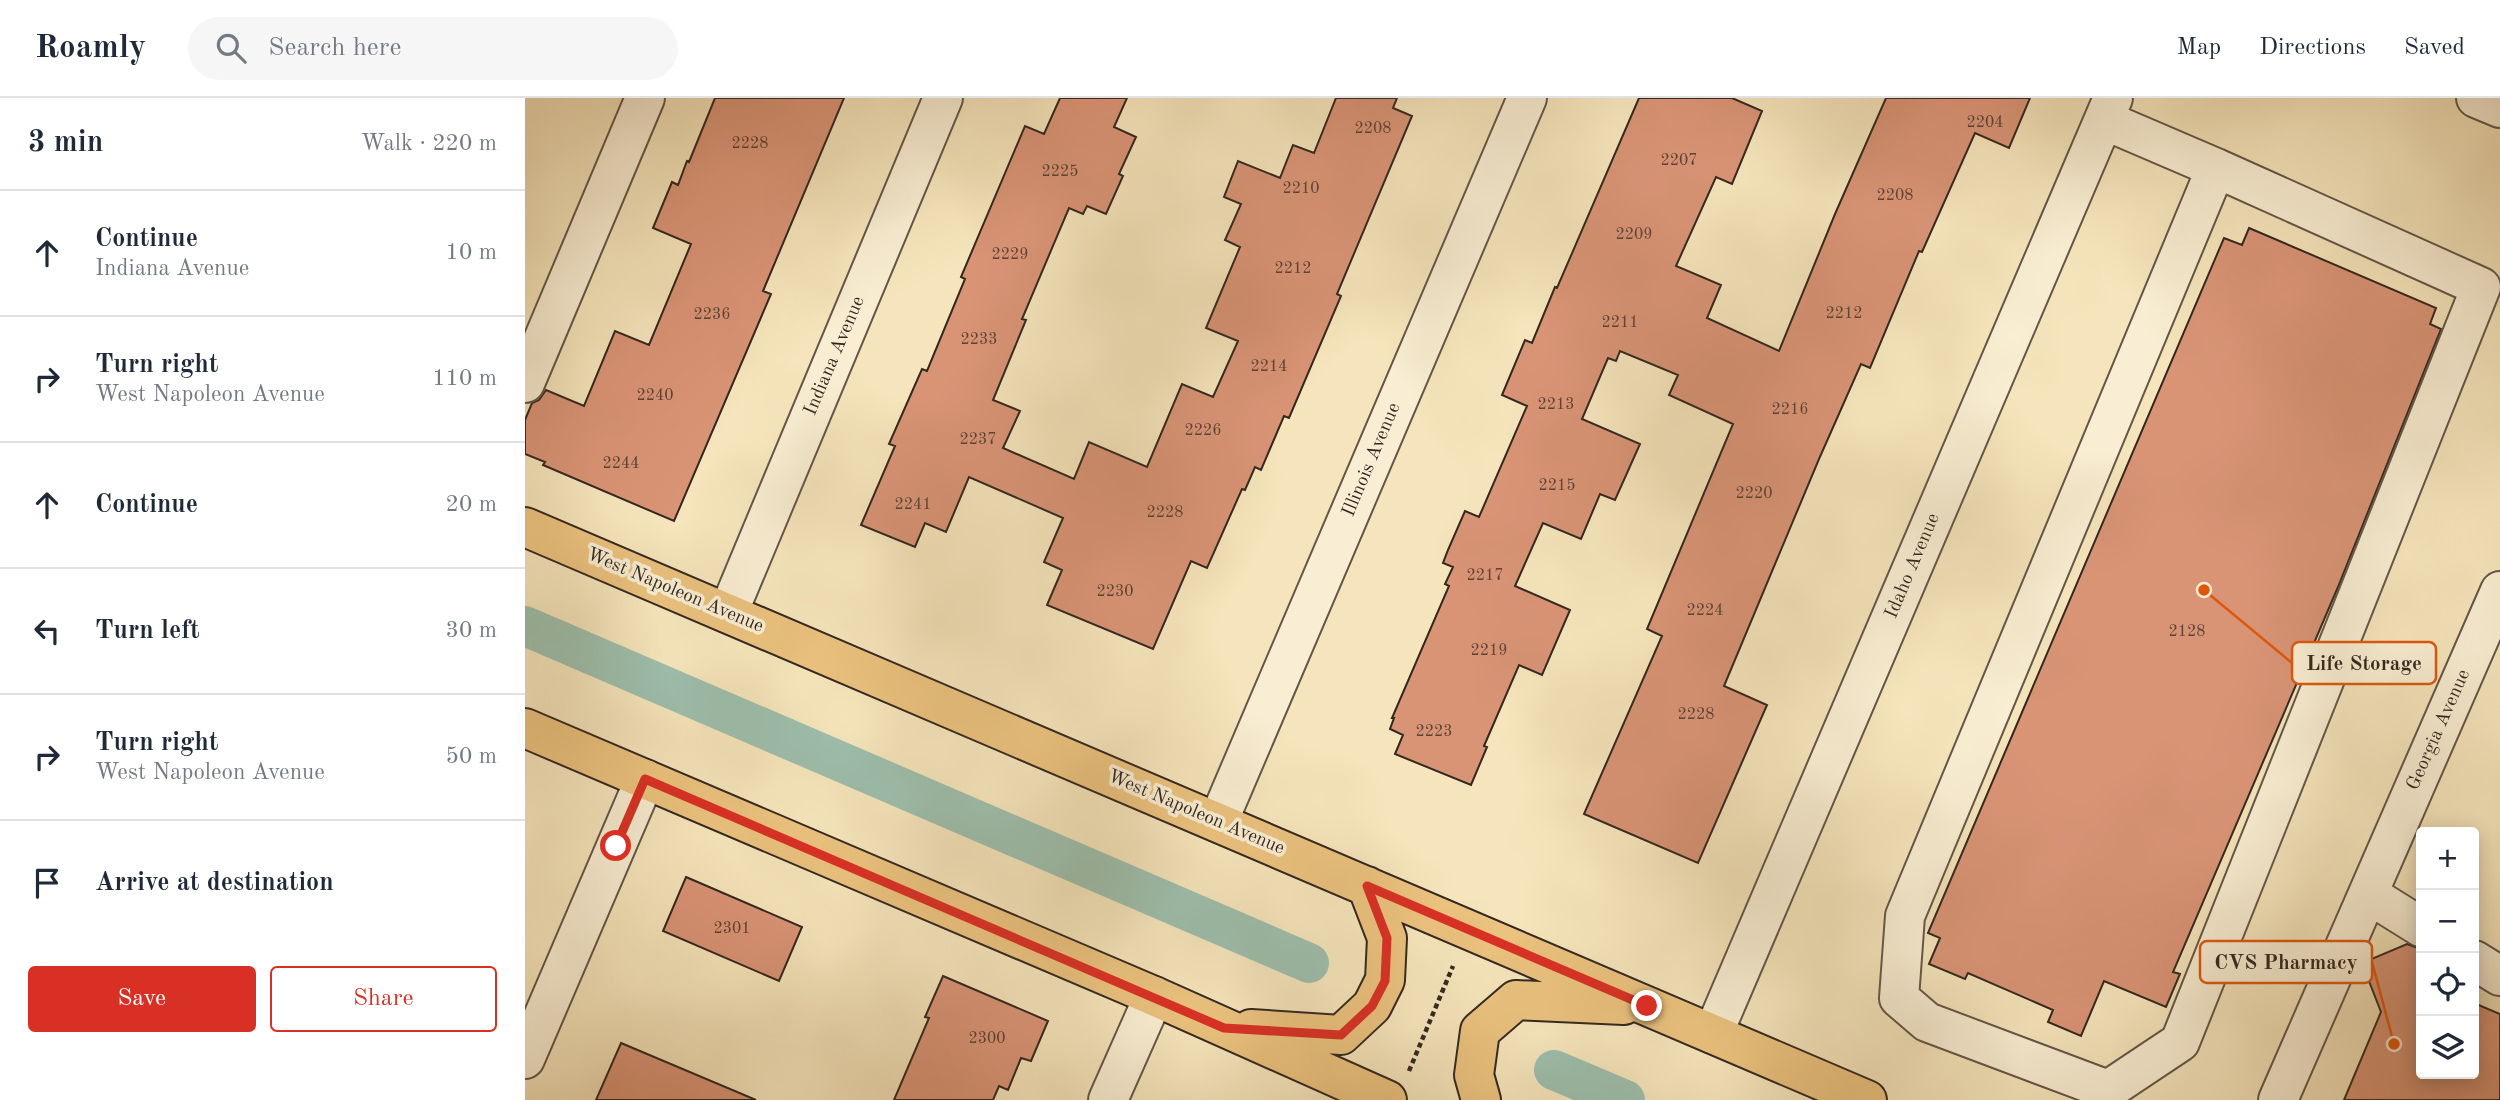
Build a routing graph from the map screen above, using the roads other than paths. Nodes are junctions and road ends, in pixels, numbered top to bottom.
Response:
1 (645, 98) edge
2 (943, 98) edge
3 (1527, 98) edge
4 (2476, 98) edge
5 (2500, 108) edge
6 (2108, 109) edge
7 (2216, 169) junction
8 (525, 383) edge
9 (525, 527) edge
10 (2500, 590) edge
11 (728, 614) junction
12 (525, 728) edge
13 (645, 779) junction
14 (1218, 822) junction
15 (1367, 886) junction
16 (2368, 894) junction
17 (2416, 924) edge
18 (2479, 963) edge
19 (2500, 976) edge
20 (1154, 996) junction
21 (1647, 1006) junction
22 (1224, 1028) junction
23 (1713, 1034) junction
24 (525, 1059) edge
25 (2069, 1089) edge
26 (1396, 1091) edge
27 (1108, 1100) edge
28 (1481, 1100) edge
29 (1867, 1100) edge
30 (2278, 1100) edge

1 - 8 street
2 - 11 street, Indiana Avenue
3 - 14 street, Illinois Avenue
4 - 5 street
6 - 7 street
6 - 23 street, Idaho Avenue
7 - 25 street
7 - 25 street
9 - 11 main road, West Napoleon Avenue
10 - 16 street, Georgia Avenue
11 - 14 main road, West Napoleon Avenue
12 - 13 main road
13 - 20 main road
13 - 24 street
14 - 15 main road, West Napoleon Avenue
15 - 21 main road, West Napoleon Avenue
15 - 22 main road
16 - 17 street
16 - 30 street, Georgia Avenue
18 - 19 street
20 - 22 main road
20 - 27 street
21 - 23 main road, West Napoleon Avenue
21 - 28 main road
22 - 26 main road
23 - 29 main road, West Napoleon Avenue

